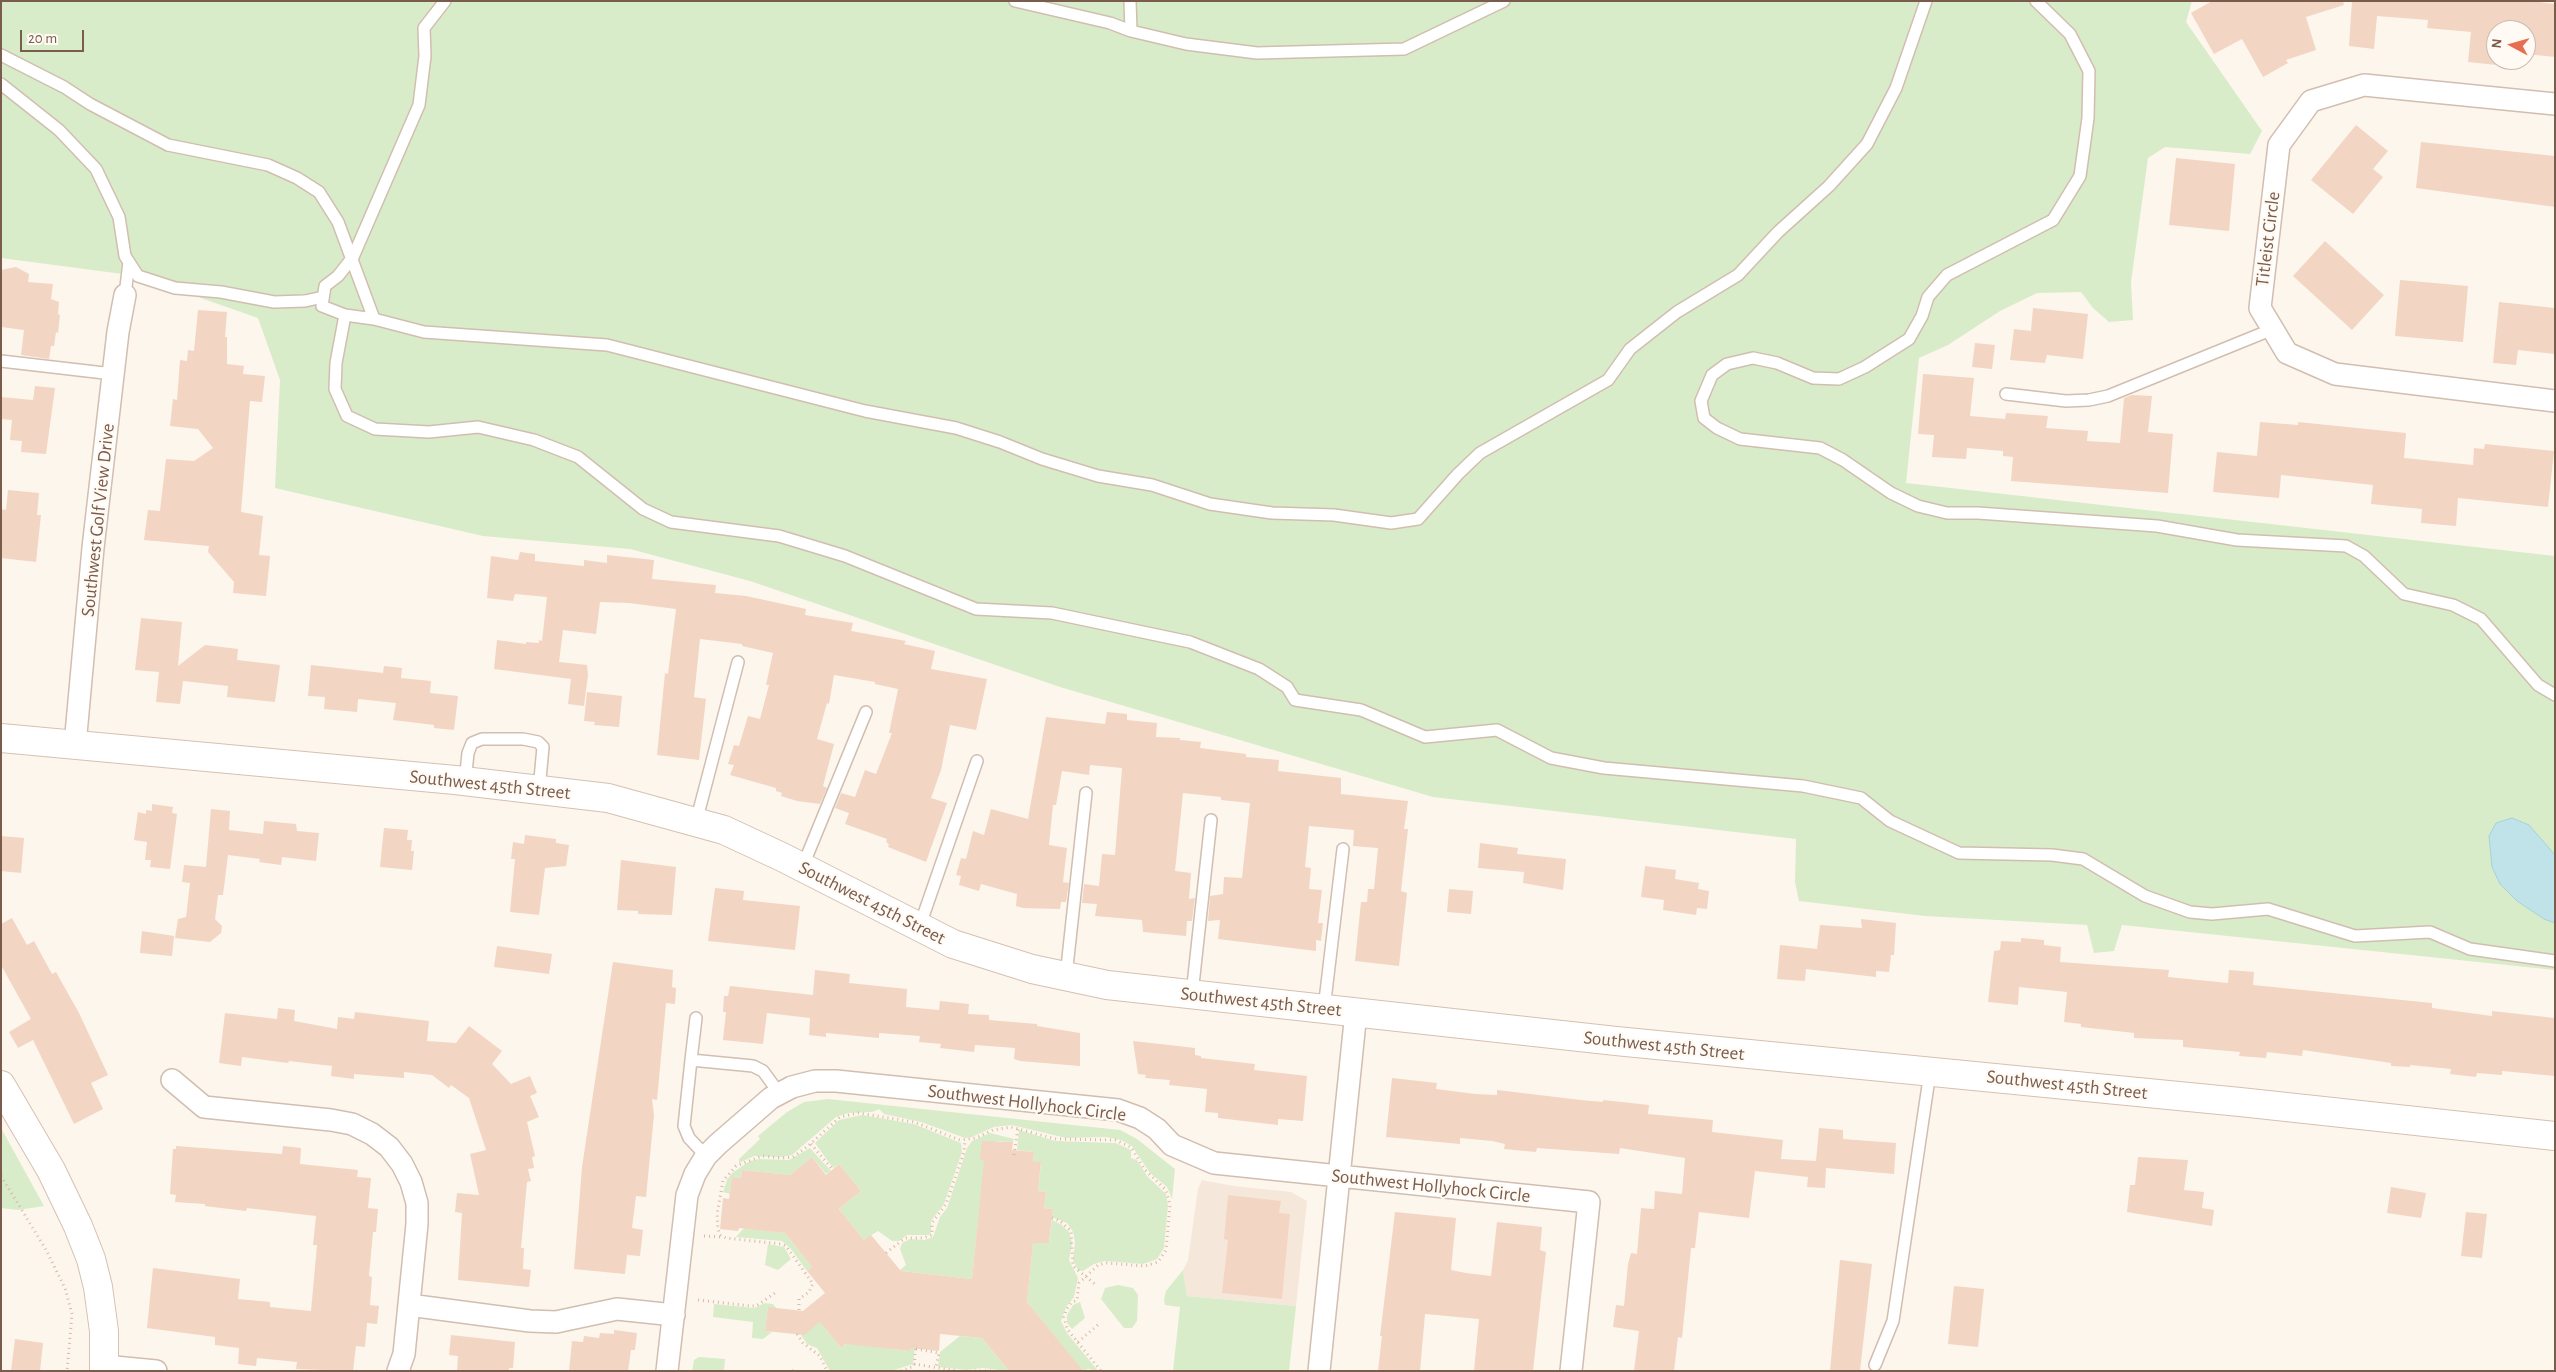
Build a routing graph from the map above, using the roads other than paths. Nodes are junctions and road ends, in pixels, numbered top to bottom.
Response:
1 (445, 1) edge
2 (1015, 1) edge
3 (1130, 1) edge
4 (1504, 1) edge
5 (1926, 1) edge
6 (2036, 1) edge
7 (1131, 31) junction
8 (1, 56) edge
9 (1, 84) edge
10 (2555, 104) edge
11 (353, 257) junction
12 (129, 262) junction
13 (125, 295) joint
14 (323, 297) junction
15 (345, 315) junction
16 (374, 319) junction
17 (2273, 330) junction
18 (1, 361) edge
19 (113, 374) junction
20 (2006, 394) dead end
21 (2555, 401) edge
22 (738, 662) dead end
23 (2555, 695) edge
24 (866, 712) dead end
25 (1, 738) edge
26 (75, 745) junction
27 (977, 761) dead end
28 (465, 782) junction
29 (539, 790) junction
30 (1086, 793) dead end
31 (1211, 820) dead end
32 (696, 822) junction
33 (1343, 849) dead end
34 (802, 868) junction
35 (919, 928) junction
36 (2555, 961) edge
37 (1066, 976) junction
38 (1192, 994) junction
39 (1324, 1009) junction
40 (1356, 1012) junction
41 (696, 1018) dead end
42 (692, 1060) junction
43 (1930, 1072) junction
44 (172, 1080) dead end
45 (1, 1085) edge
46 (779, 1093) junction
47 (2555, 1136) edge
48 (706, 1156) junction
49 (1338, 1176) junction
50 (409, 1305) junction
51 (674, 1315) junction
52 (1875, 1365) dead end
53 (104, 1368) edge
54 (156, 1371) edge
55 (398, 1371) edge
56 (667, 1371) edge
57 (1319, 1371) edge
58 (1571, 1371) edge

1 - 11 lane
2 - 7 lane
3 - 7 lane
4 - 7 lane
5 - 16 lane
6 - 23 lane
8 - 11 lane
9 - 12 lane
10 - 17 street, Titleist Circle
11 - 14 lane
11 - 16 lane
12 - 13 lane
12 - 14 lane
13 - 19 street, Southwest Golf View Drive
14 - 15 lane
15 - 16 lane
15 - 36 lane
17 - 20 lane
17 - 21 street, Titleist Circle
18 - 19 lane
19 - 26 street, Southwest Golf View Drive
22 - 32 lane
24 - 34 lane
25 - 26 street, Southwest 45th Street
26 - 28 street, Southwest 45th Street
27 - 35 lane
28 - 29 street, Southwest 45th Street
28 - 29 lane
29 - 32 street, Southwest 45th Street
30 - 37 lane
31 - 38 lane
32 - 34 street, Southwest 45th Street
33 - 39 lane
34 - 35 street, Southwest 45th Street
35 - 37 street, Southwest 45th Street
37 - 38 street, Southwest 45th Street
38 - 39 street, Southwest 45th Street
39 - 40 street, Southwest 45th Street
40 - 43 street, Southwest 45th Street
40 - 49 street
41 - 42 lane
42 - 46 lane
42 - 48 lane
43 - 47 street, Southwest 45th Street
43 - 52 lane
44 - 50 street
45 - 53 street
46 - 48 street, Southwest Hollyhock Circle
46 - 49 street, Southwest Hollyhock Circle
48 - 51 street, Southwest Hollyhock Circle
49 - 57 street
49 - 58 street, Southwest Hollyhock Circle
50 - 51 street
50 - 55 street
51 - 56 street, Southwest Hollyhock Circle
53 - 54 street

